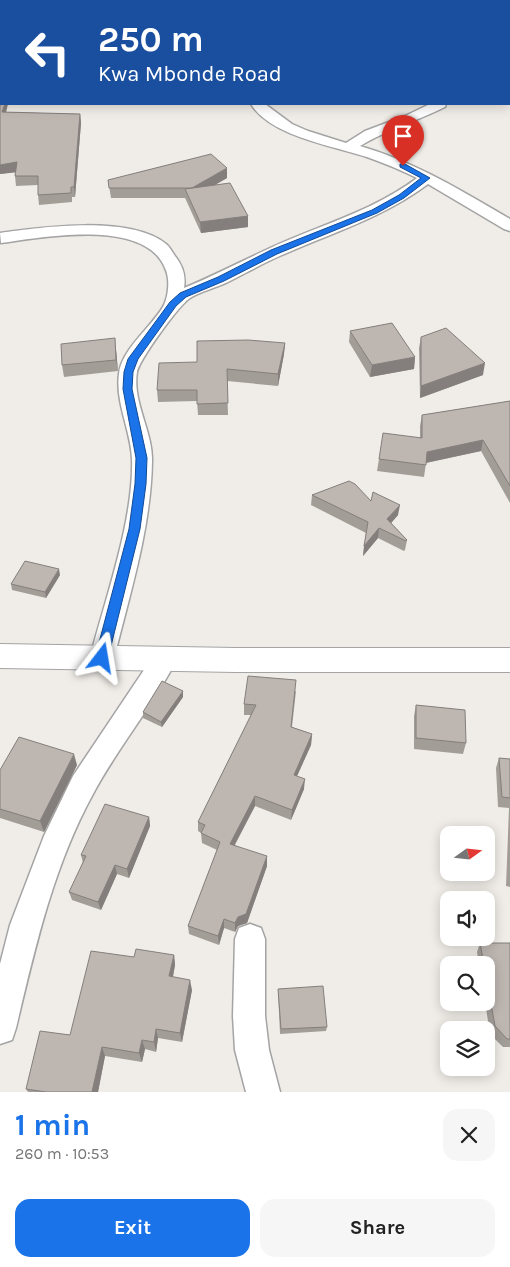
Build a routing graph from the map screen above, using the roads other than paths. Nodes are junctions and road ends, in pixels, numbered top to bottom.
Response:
1 (258, 105) edge
2 (438, 105) edge
3 (348, 147) junction
4 (426, 178) junction
5 (510, 226) edge
6 (1, 238) edge
7 (173, 304) junction
8 (0, 656) edge
9 (102, 658) junction
10 (165, 659) junction
11 (510, 660) edge
12 (250, 939) dead end
13 (0, 1028) edge
14 (263, 1092) edge

1 - 3 street
2 - 3 street
3 - 4 street
4 - 5 street
4 - 7 street
6 - 7 street
7 - 9 street
8 - 9 street
9 - 10 street
10 - 11 street
10 - 13 street
12 - 14 street

